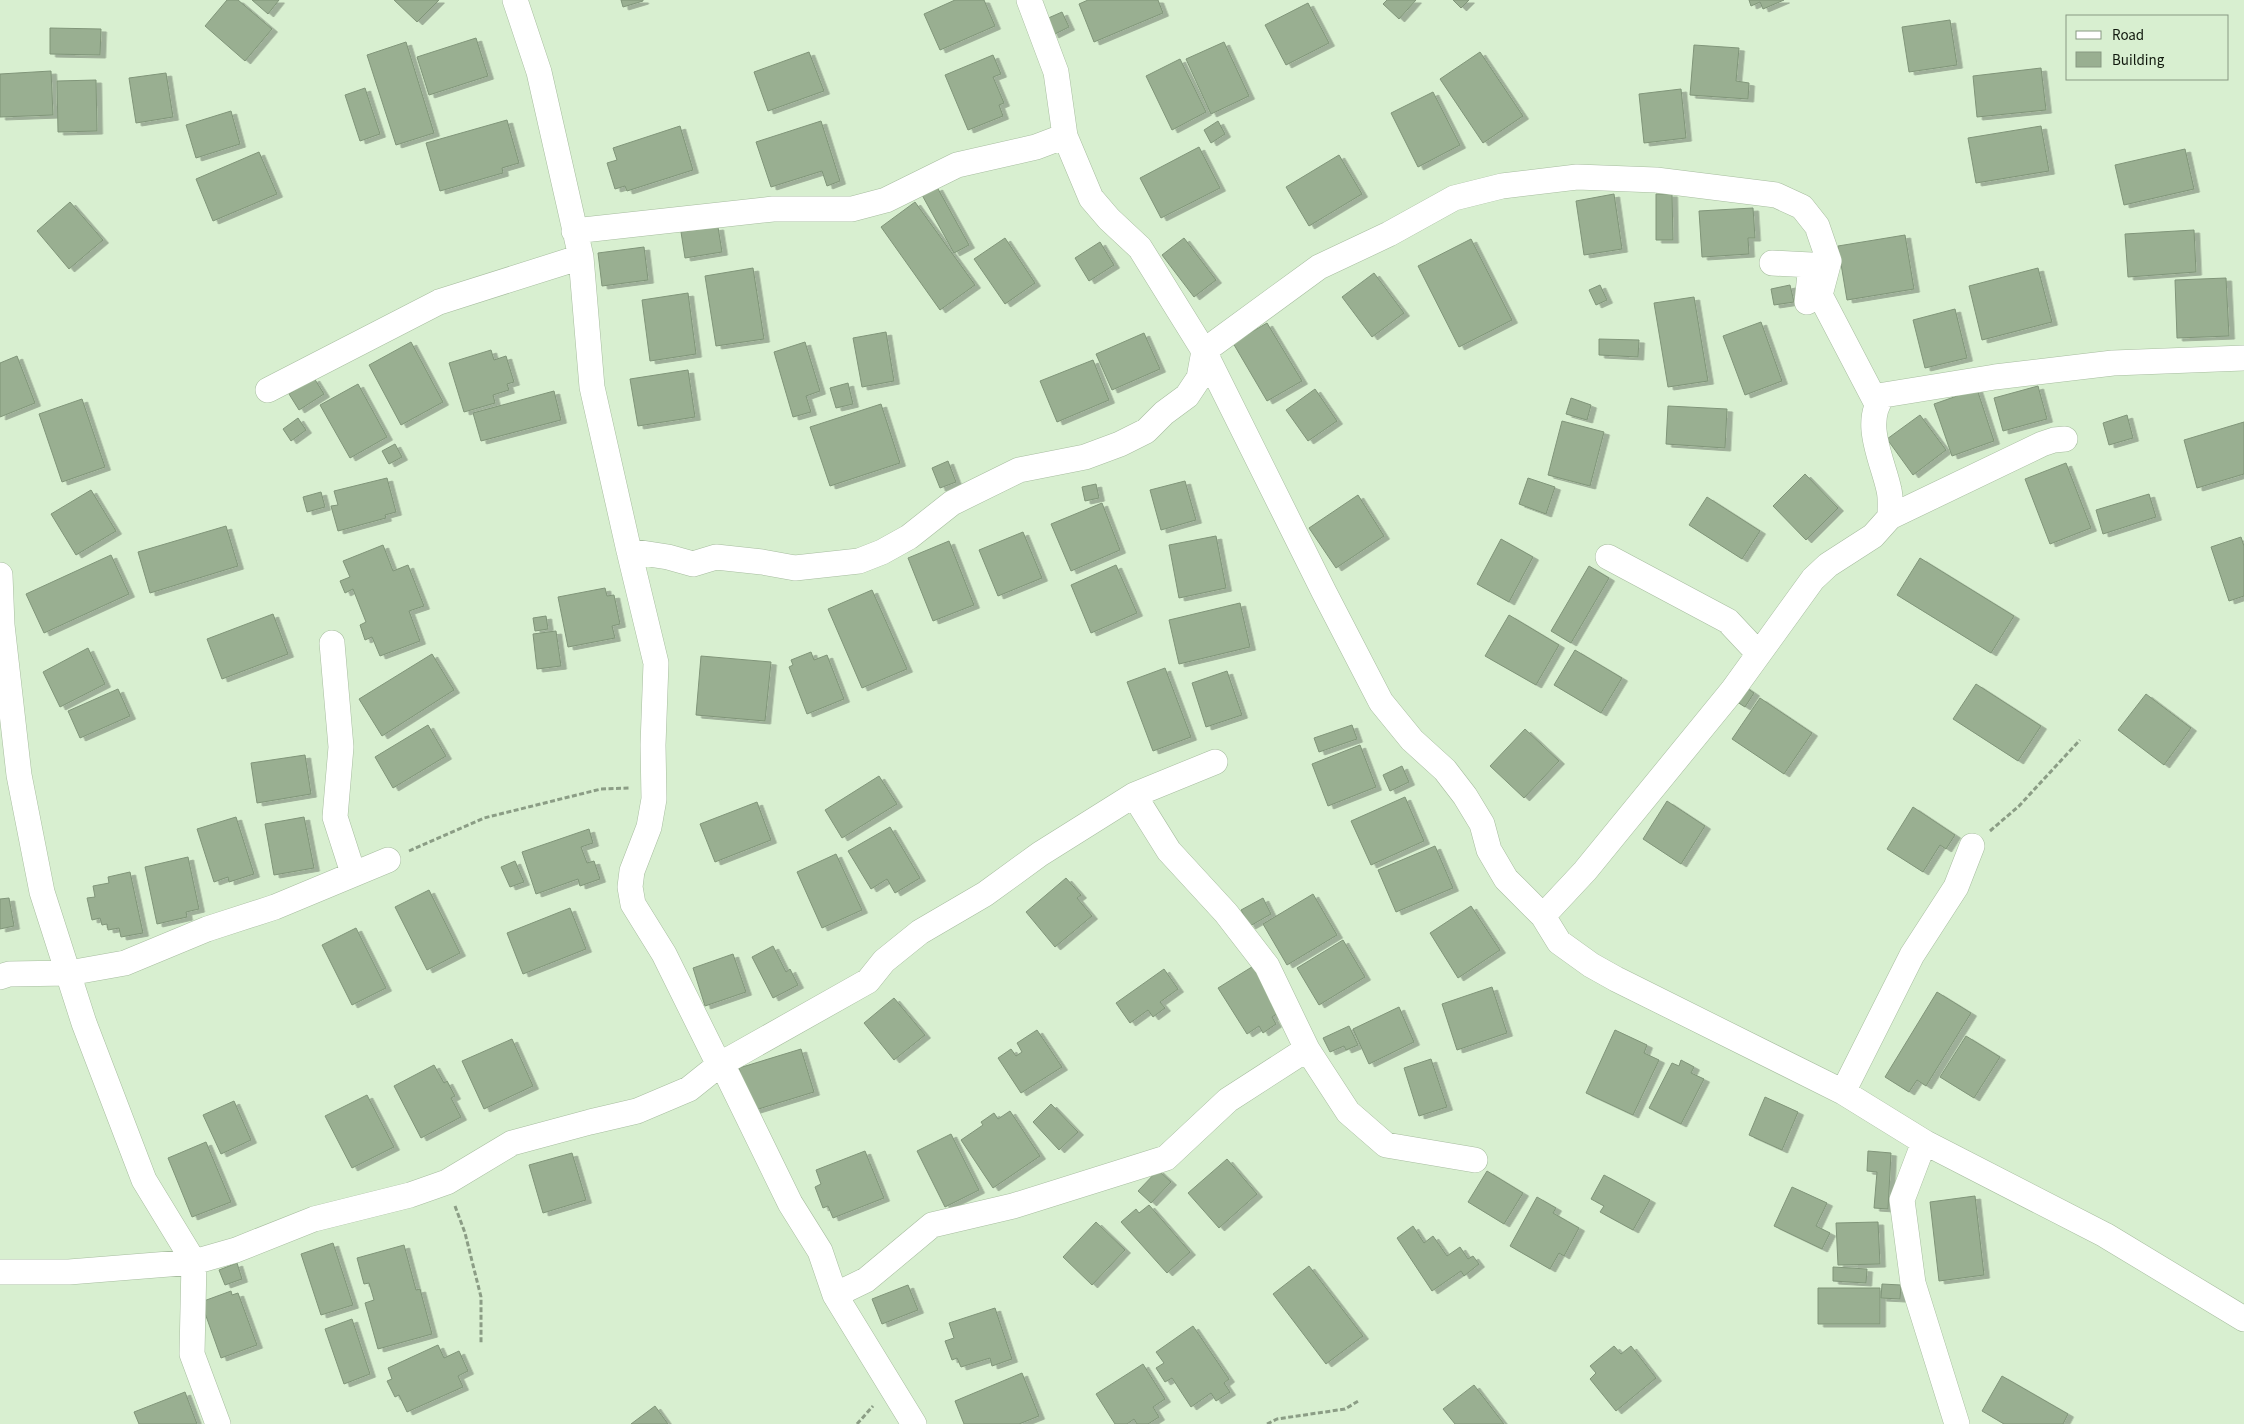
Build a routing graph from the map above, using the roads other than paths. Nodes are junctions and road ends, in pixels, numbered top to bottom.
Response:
1 (515, 0) edge
2 (1029, 0) edge
3 (1065, 136) junction
4 (574, 231) junction
5 (581, 258) junction
6 (1772, 263) dead end
7 (1820, 295) junction
8 (1204, 351) junction
9 (2244, 358) edge
10 (268, 390) dead end
11 (1877, 404) junction
12 (2066, 439) dead end
13 (1890, 517) junction
14 (629, 551) junction
15 (1608, 557) dead end
16 (0, 575) edge
17 (332, 643) dead end
18 (1758, 653) junction
19 (1215, 762) dead end
20 (1134, 795) junction
21 (1972, 846) road end
22 (388, 860) road end
23 (354, 873) junction
24 (1543, 916) junction
25 (69, 973) junction
26 (0, 977) edge
27 (1306, 1049) junction
28 (719, 1065) junction
29 (1843, 1092) junction
30 (1924, 1142) junction
31 (1475, 1160) dead end
32 (194, 1262) junction
33 (0, 1272) edge
34 (835, 1295) junction
35 (2244, 1319) edge
36 (218, 1424) edge
37 (914, 1424) edge
38 (1957, 1424) edge

1 - 4 street
2 - 3 street
3 - 4 street
3 - 8 street
4 - 5 street
5 - 10 street
5 - 14 street
6 - 7 street
7 - 8 street
7 - 11 street
8 - 14 street
8 - 24 street
9 - 11 street
11 - 13 street
12 - 13 street
13 - 18 street
14 - 28 street
15 - 18 street
16 - 25 street
17 - 23 street
18 - 24 street
19 - 20 street
20 - 27 street
20 - 28 street
21 - 29 street
22 - 23 street
23 - 25 street
24 - 29 street
25 - 26 street
25 - 32 street
27 - 31 street
27 - 34 street
28 - 32 street
28 - 34 street
29 - 30 street
30 - 35 street
30 - 38 street
32 - 33 street
32 - 36 street
34 - 37 street

